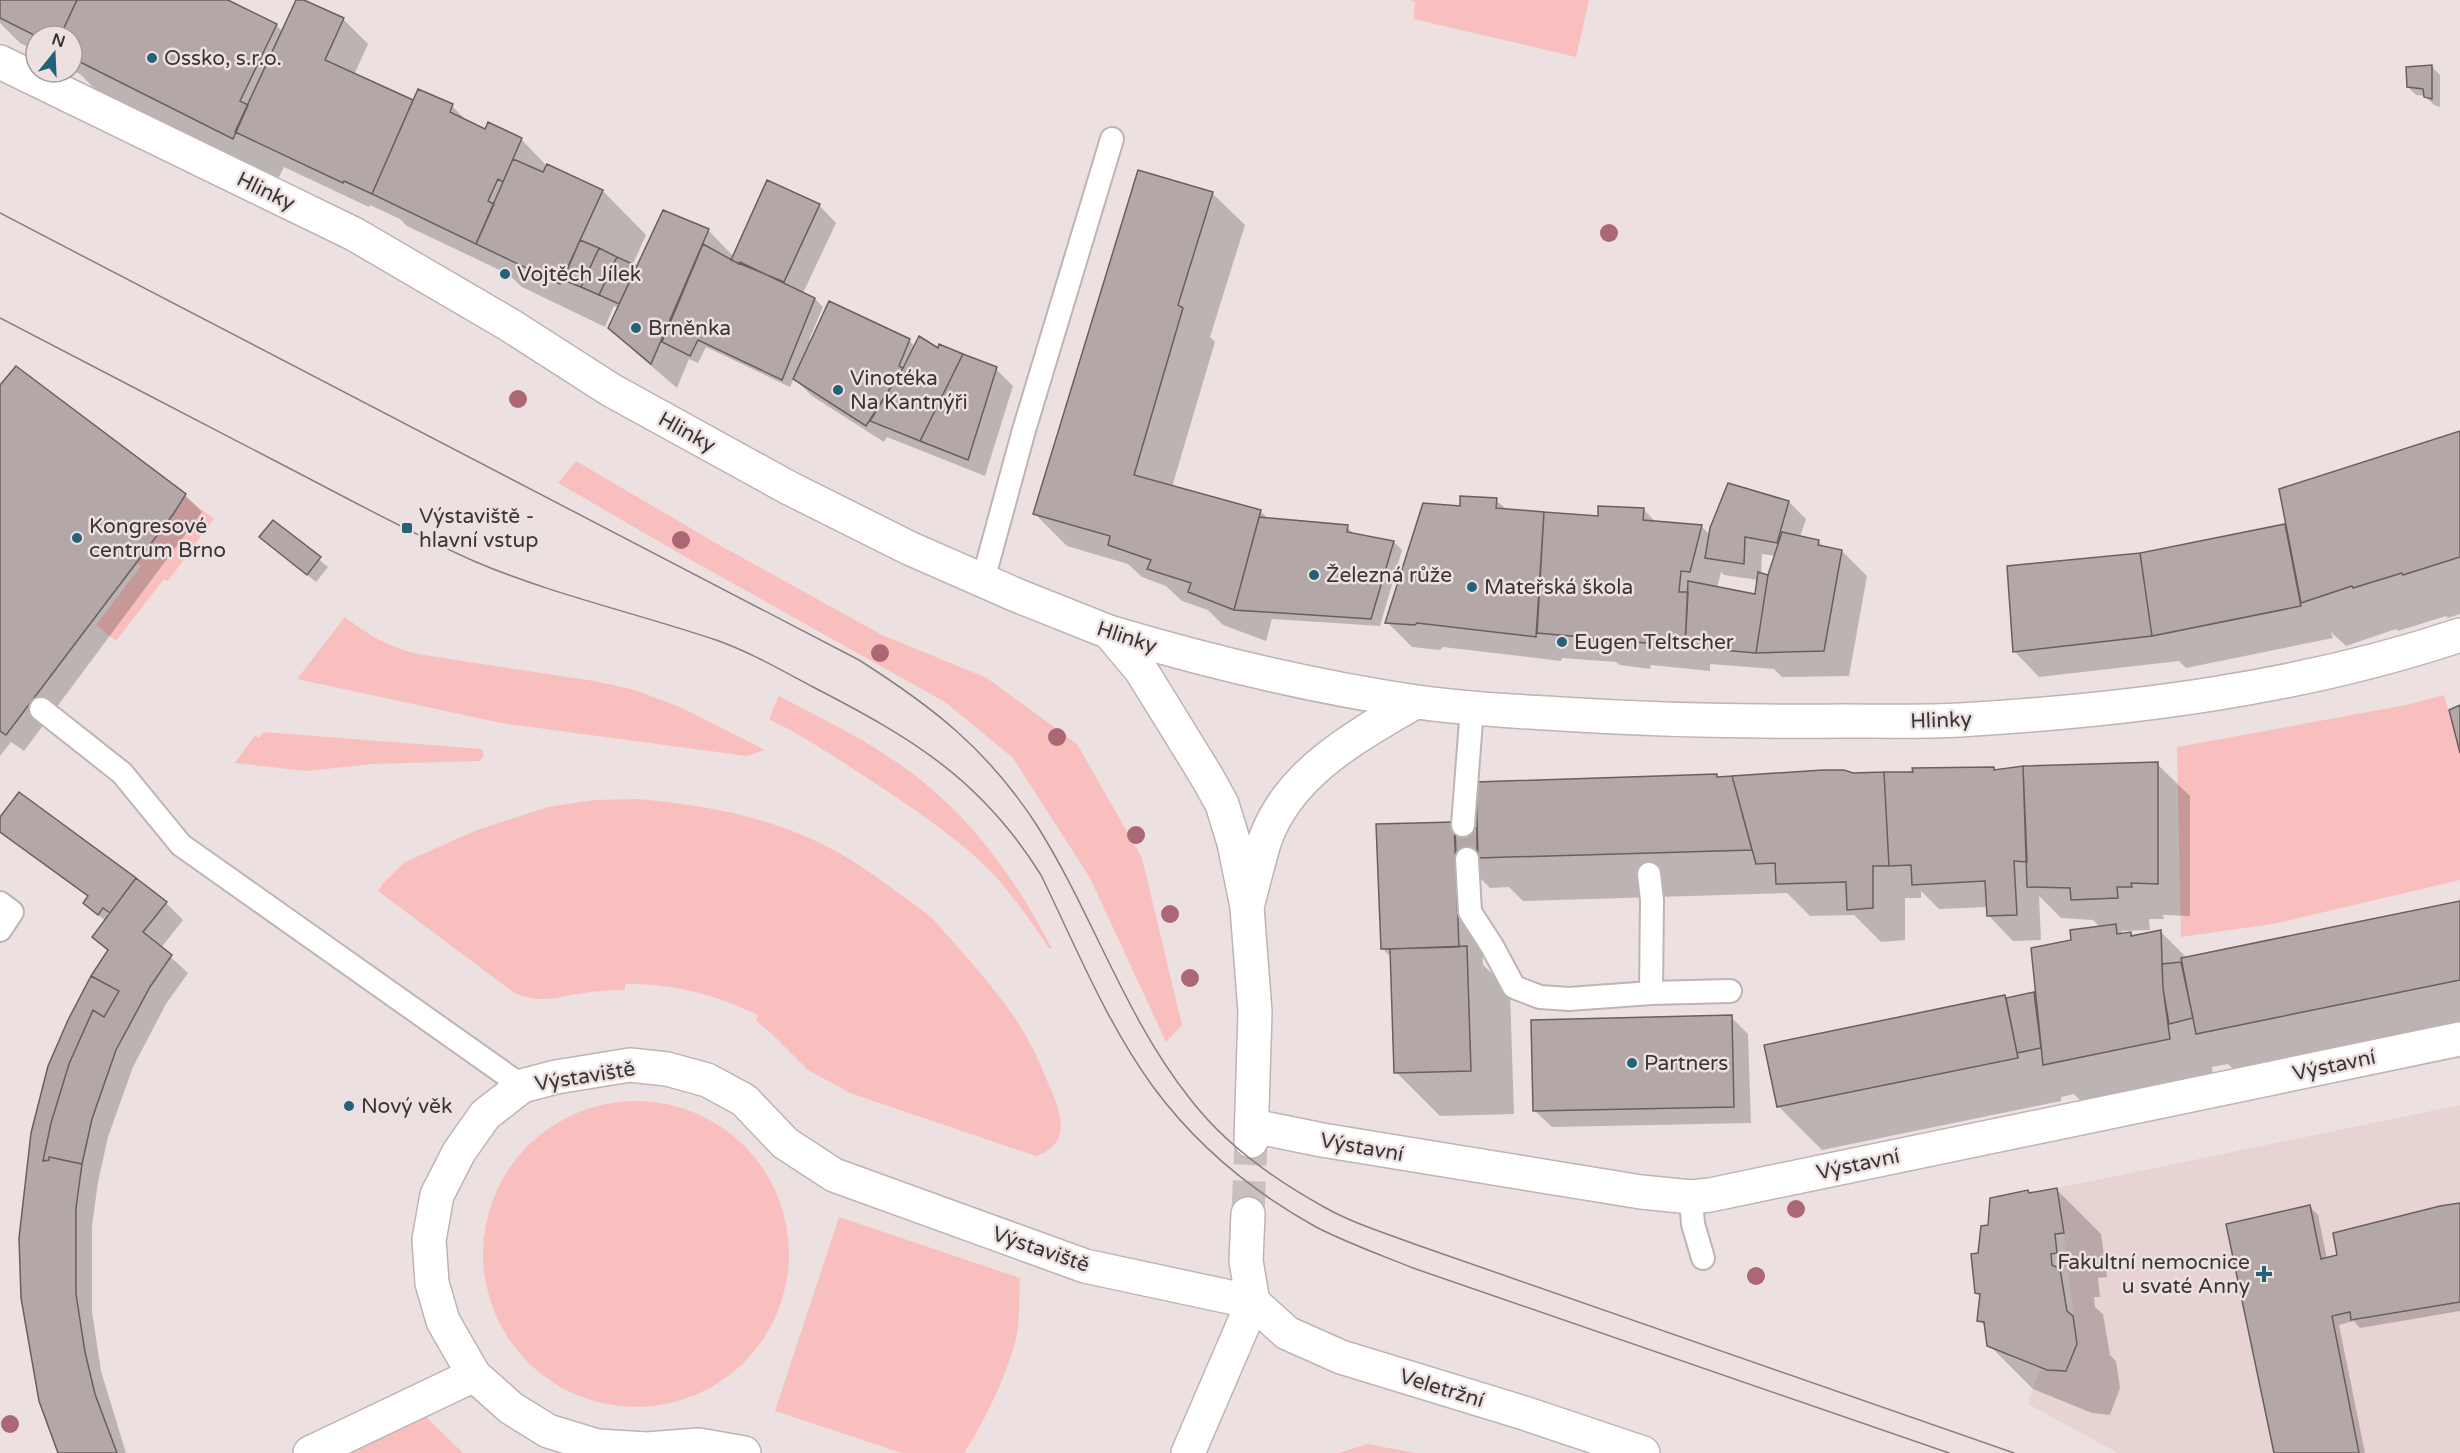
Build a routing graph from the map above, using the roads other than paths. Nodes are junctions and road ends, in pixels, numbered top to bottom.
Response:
1 (0, 62) edge
2 (1112, 139) dead end
3 (983, 580) junction
4 (1109, 632) junction
5 (2460, 635) edge
6 (1415, 702) junction
7 (1472, 708) junction
8 (41, 709) dead end
9 (1463, 825) dead end
10 (1467, 860) dead end
11 (1649, 874) dead end
12 (0, 903) edge
13 (1247, 907) junction
14 (0, 930) edge
15 (1730, 991) dead end
16 (1651, 993) junction
17 (2460, 1039) edge
18 (522, 1086) junction
19 (1691, 1197) junction
20 (1248, 1214) tunnel mouth
21 (1703, 1258) dead end
22 (1253, 1302) junction
23 (474, 1375) junction
24 (310, 1453) edge
25 (744, 1453) edge
26 (1188, 1453) edge
27 (1643, 1453) edge

1 - 3 street, Hlinky
2 - 3 lane
3 - 4 street, Hlinky
4 - 6 street, Hlinky
4 - 13 street, Výstavní
5 - 7 street, Hlinky
6 - 7 street, Hlinky
6 - 13 street
7 - 9 lane
8 - 18 lane
10 - 16 lane
11 - 16 lane
12 - 14 lane
13 - 19 street, Výstavní
15 - 16 lane
17 - 19 street, Výstavní
18 - 22 street, Výstaviště
18 - 23 street, Výstaviště
19 - 21 lane
20 - 22 street
22 - 26 street
22 - 27 street, Veletržní
23 - 24 street
23 - 25 street, Výstaviště

